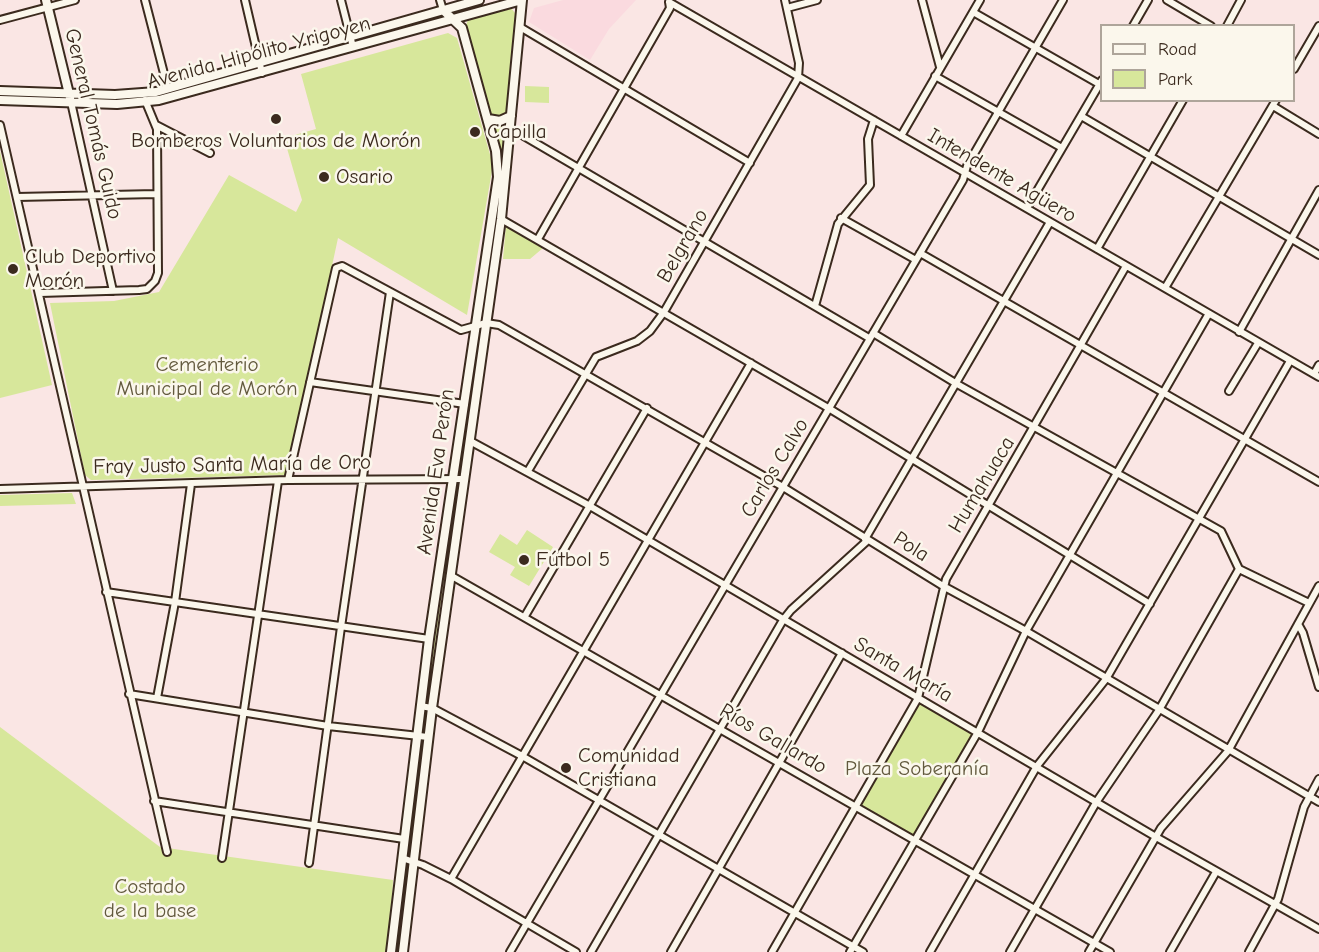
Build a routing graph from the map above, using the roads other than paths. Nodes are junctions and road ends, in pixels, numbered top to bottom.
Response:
1 (75, 0) edge
2 (145, 0) edge
3 (245, 0) edge
4 (341, 0) edge
5 (440, 0) edge
6 (479, 0) edge
7 (522, 0) edge
8 (785, 0) edge
9 (817, 0) edge
10 (922, 0) edge
11 (980, 0) edge
12 (1063, 0) edge
13 (1148, 0) edge
14 (1167, 0) edge
15 (1241, 0) edge
16 (669, 1) edge
17 (47, 4) edge
18 (787, 8) junction
19 (443, 10) junction
20 (973, 12) junction
21 (455, 18) junction
22 (0, 20) edge
23 (1134, 24) edge
24 (1208, 24) edge
25 (1228, 24) edge
26 (1319, 26) edge
27 (520, 27) junction
28 (350, 37) junction
29 (1036, 46) junction
30 (353, 47) junction
31 (260, 63) junction
32 (1295, 66) edge
33 (940, 67) junction
34 (262, 73) junction
35 (935, 76) junction
36 (798, 78) junction
37 (1100, 82) edge
38 (168, 89) junction
39 (623, 89) junction
40 (0, 92) edge
41 (143, 94) junction
42 (71, 98) junction
43 (0, 100) edge
44 (1182, 102) edge
45 (146, 103) junction
46 (1274, 103) edge
47 (999, 111) junction
48 (511, 116) junction
49 (1081, 116) junction
50 (488, 119) junction
51 (874, 120) junction
52 (0, 125) edge
53 (156, 125) junction
54 (510, 128) junction
55 (1319, 134) edge
56 (901, 136) junction
57 (1062, 148) junction
58 (210, 153) dead end
59 (1150, 157) junction
60 (750, 163) junction
61 (579, 168) junction
62 (965, 173) junction
63 (1319, 190) edge
64 (156, 194) junction
65 (91, 196) junction
66 (17, 197) junction
67 (1220, 197) junction
68 (1027, 208) junction
69 (841, 218) junction
70 (501, 219) junction
71 (1050, 222) junction
72 (538, 239) junction
73 (1291, 239) junction
74 (704, 242) junction
75 (1097, 249) junction
76 (920, 253) junction
77 (1319, 255) edge
78 (916, 260) junction
79 (1126, 266) junction
80 (1165, 288) junction
81 (113, 291) junction
82 (390, 292) junction
83 (40, 293) junction
84 (1004, 301) junction
85 (815, 306) junction
86 (664, 312) junction
87 (1208, 315) junction
88 (486, 323) junction
89 (475, 327) junction
90 (1239, 332) junction
91 (871, 335) junction
92 (1258, 343) junction
93 (1081, 346) junction
94 (1290, 361) junction
95 (751, 363) junction
96 (1319, 365) edge
97 (586, 373) junction
98 (1316, 376) edge
99 (310, 382) junction
100 (957, 384) junction
101 (1228, 391) dead end
102 (375, 392) junction
103 (1163, 392) junction
104 (465, 404) junction
105 (647, 408) junction
106 (830, 409) junction
107 (1035, 428) junction
108 (1244, 439) junction
109 (470, 441) junction
110 (705, 442) junction
111 (912, 459) junction
112 (528, 471) junction
113 (1116, 473) junction
114 (454, 478) junction
115 (363, 479) junction
116 (464, 479) junction
117 (288, 480) junction
118 (278, 481) junction
119 (1319, 482) edge
120 (191, 484) junction
121 (83, 485) junction
122 (783, 487) junction
123 (0, 489) edge
124 (588, 506) junction
125 (989, 506) junction
126 (1198, 518) junction
127 (867, 539) junction
128 (647, 542) junction
129 (1070, 555) junction
130 (1239, 568) junction
131 (450, 575) junction
132 (724, 585) junction
133 (943, 586) junction
134 (1318, 588) edge
135 (106, 592) junction
136 (175, 602) junction
137 (1309, 603) junction
138 (1150, 604) junction
139 (259, 615) junction
140 (525, 616) junction
141 (783, 621) junction
142 (1298, 624) junction
143 (341, 627) junction
144 (1026, 631) junction
145 (429, 639) junction
146 (584, 650) junction
147 (842, 653) junction
148 (1106, 679) junction
149 (1319, 687) edge
150 (660, 693) junction
151 (129, 694) junction
152 (157, 698) junction
153 (918, 698) junction
154 (420, 706) junction
155 (432, 708) junction
156 (1159, 710) junction
157 (243, 713) junction
158 (328, 726) junction
159 (721, 729) junction
160 (978, 732) junction
161 (416, 736) junction
162 (428, 737) junction
163 (1228, 751) junction
164 (522, 756) junction
165 (780, 762) junction
166 (1037, 766) junction
167 (1319, 779) edge
168 (1309, 796) junction
169 (599, 800) junction
170 (154, 801) junction
171 (1096, 801) junction
172 (1319, 802) edge
173 (855, 806) junction
174 (229, 812) junction
175 (314, 825) junction
176 (659, 835) junction
177 (1156, 837) junction
178 (404, 839) junction
179 (915, 839) junction
180 (167, 852) dead end
181 (222, 858) dead end
182 (402, 858) junction
183 (414, 862) junction
184 (309, 863) dead end
185 (719, 869) junction
186 (1216, 872) junction
187 (974, 875) junction
188 (451, 879) junction
189 (1275, 905) junction
190 (1035, 909) junction
191 (795, 912) junction
192 (527, 923) junction
193 (1319, 929) edge
194 (1094, 943) junction
195 (851, 949) edge
196 (392, 952) edge
197 (403, 952) edge
198 (510, 952) edge
199 (576, 952) edge
200 (591, 952) edge
201 (671, 952) edge
202 (772, 952) edge
203 (863, 952) edge
204 (930, 952) edge
205 (1010, 952) edge
206 (1089, 952) edge
207 (1110, 952) edge
208 (1170, 952) edge
209 (1249, 952) edge

1 - 17 street
2 - 38 street
3 - 31 street
4 - 28 street
5 - 19 street
6 - 19 main road, Avenida Hipólito Yrigoyen
7 - 21 main road, Avenida Hipólito Yrigoyen
7 - 27 main road, Avenida Eva Perón
8 - 18 street
9 - 18 street
10 - 33 street
11 - 20 street
12 - 29 street, Carlos Calvo
13 - 23 street
14 - 24 street
15 - 25 street
16 - 36 street, Intendente Agüero
16 - 39 street
17 - 22 street
17 - 42 main road, General Tomás Guido
18 - 36 street
19 - 21 main road
19 - 28 main road, Avenida Hipólito Yrigoyen
20 - 29 street
20 - 33 street
21 - 30 main road, Avenida Hipólito Yrigoyen
21 - 50 main road, Avenida Eva Perón
26 - 32 street
27 - 39 street
27 - 48 main road, Avenida Eva Perón
28 - 30 street
28 - 31 main road, Avenida Hipólito Yrigoyen
29 - 37 street
29 - 47 street, Carlos Calvo
30 - 34 main road, Avenida Hipólito Yrigoyen
31 - 34 street
31 - 38 main road, Avenida Hipólito Yrigoyen
33 - 35 street
34 - 45 main road, Avenida Hipólito Yrigoyen
35 - 47 street
35 - 56 street
36 - 51 street, Intendente Agüero
36 - 60 street, Belgrano
37 - 49 street
38 - 41 main road, Avenida Hipólito Yrigoyen
39 - 60 street
39 - 61 street
40 - 42 main road, Avenida Hipólito Yrigoyen
41 - 42 main road, Avenida Hipólito Yrigoyen
41 - 45 street
42 - 43 main road, Avenida Hipólito Yrigoyen
42 - 45 main road, Avenida Hipólito Yrigoyen
42 - 65 street, General Tomás Guido
44 - 59 street
45 - 53 street
46 - 55 street
46 - 67 street
47 - 57 street
47 - 62 street, Carlos Calvo
48 - 50 main road
48 - 54 main road, Avenida Eva Perón
49 - 57 street
49 - 59 street
50 - 89 main road, Avenida Eva Perón
51 - 56 street, Intendente Agüero
51 - 69 street
52 - 66 street
53 - 58 street
53 - 64 street
54 - 61 street
54 - 70 main road, Avenida Eva Perón
56 - 62 street, Intendente Agüero
57 - 68 street
59 - 67 street
59 - 75 street
60 - 74 street, Belgrano
61 - 72 street
61 - 74 street
62 - 68 street, Intendente Agüero
62 - 76 street, Carlos Calvo
63 - 73 street
64 - 65 street
64 - 81 street
65 - 66 street
65 - 81 street, General Tomás Guido
66 - 83 street
67 - 73 street
67 - 80 street
68 - 71 street, Intendente Agüero
69 - 78 street
69 - 85 street
70 - 72 street
70 - 88 main road, Avenida Eva Perón
71 - 75 street, Intendente Agüero
71 - 84 street
72 - 86 street
73 - 77 street
73 - 90 street
74 - 85 street
74 - 86 street, Belgrano
75 - 79 street, Intendente Agüero
76 - 78 street, Carlos Calvo
76 - 84 street
78 - 91 street, Carlos Calvo
79 - 80 street, Intendente Agüero
79 - 93 street, Humahuaca
80 - 87 street, Intendente Agüero
81 - 83 street
82 - 89 street
82 - 99 street
82 - 102 street
83 - 121 street
84 - 93 street
84 - 100 street
85 - 91 street
86 - 95 street
86 - 97 street, Belgrano
87 - 90 street, Intendente Agüero
87 - 103 street
88 - 89 street
88 - 97 street, Pola
88 - 109 main road, Avenida Eva Perón
89 - 104 main road, Avenida Eva Perón
90 - 92 street, Intendente Agüero
91 - 100 street
91 - 106 street, Carlos Calvo
92 - 94 street, Intendente Agüero
92 - 101 street
93 - 103 street
93 - 107 street, Humahuaca
94 - 98 street, Intendente Agüero
94 - 108 street
95 - 106 street
95 - 110 street
96 - 98 street
97 - 105 street, Pola
97 - 112 street, Belgrano
99 - 102 street
99 - 117 street
100 - 107 street
100 - 111 street
102 - 104 street
102 - 115 street
103 - 108 street
103 - 113 street
104 - 114 main road, Avenida Eva Perón
105 - 110 street, Pola
105 - 124 street
106 - 111 street
106 - 122 street, Carlos Calvo
107 - 113 street
107 - 125 street, Humahuaca
108 - 119 street
108 - 126 street
109 - 112 street, Santa María
109 - 116 main road, Avenida Eva Perón
110 - 122 street, Pola
110 - 128 street
111 - 125 street
111 - 127 street
112 - 124 street, Santa María
113 - 126 street
113 - 129 street
114 - 115 street, Fray Justo Santa María de Oro
114 - 116 street, Fray Justo Santa María de Oro
114 - 145 main road, Avenida Eva Perón
115 - 117 street, Fray Justo Santa María de Oro
115 - 143 street
116 - 131 main road, Avenida Eva Perón
117 - 118 street, Fray Justo Santa María de Oro
118 - 120 street, Fray Justo Santa María de Oro
118 - 139 street
120 - 121 street, Fray Justo Santa María de Oro
120 - 136 street
121 - 123 street, Fray Justo Santa María de Oro
121 - 135 street
122 - 127 street, Pola
122 - 132 street, Carlos Calvo
124 - 128 street, Santa María
124 - 140 street
125 - 129 street
125 - 133 street, Humahuaca
126 - 130 street
126 - 138 street
127 - 133 street, Pola
127 - 141 street
128 - 132 street, Santa María
128 - 146 street
129 - 138 street
129 - 144 street
130 - 137 street
130 - 156 street
131 - 140 street, Ríos Gallardo
131 - 155 main road, Avenida Eva Perón
132 - 141 street, Santa María
132 - 150 street, Carlos Calvo
133 - 144 street, Pola
133 - 153 street, Humahuaca
134 - 137 street
135 - 136 street
135 - 151 street
136 - 139 street
136 - 152 street
137 - 142 street
138 - 148 street
139 - 143 street
139 - 157 street
140 - 146 street, Ríos Gallardo
141 - 147 street, Santa María
141 - 159 street
142 - 149 street
142 - 163 street
143 - 145 street
143 - 158 street
144 - 148 street, Pola
144 - 160 street
145 - 154 main road, Avenida Eva Perón
146 - 150 street, Ríos Gallardo
146 - 164 street
147 - 153 street, Santa María
147 - 165 street
148 - 156 street, Pola
148 - 166 street
150 - 159 street, Ríos Gallardo
150 - 169 street, Carlos Calvo
151 - 152 street
151 - 170 street
152 - 157 street
153 - 160 street, Santa María
153 - 173 street, Humahuaca
154 - 155 street
154 - 161 main road, Avenida Eva Perón
155 - 162 main road, Avenida Eva Perón
155 - 164 street
156 - 163 street, Pola
156 - 171 street
157 - 158 street
157 - 174 street
158 - 161 street
158 - 175 street
159 - 165 street, Ríos Gallardo
159 - 176 street
160 - 166 street, Santa María
160 - 179 street
161 - 162 street
161 - 178 main road, Avenida Eva Perón
162 - 183 main road, Avenida Eva Perón
163 - 168 street, Pola
163 - 177 street
164 - 169 street
164 - 188 street
165 - 173 street, Ríos Gallardo
165 - 185 street
166 - 171 street, Santa María
166 - 187 street
167 - 168 street
168 - 172 street, Pola
168 - 189 street
169 - 176 street
169 - 192 street, Carlos Calvo
170 - 174 street
170 - 180 street
171 - 177 street, Santa María
171 - 190 street
173 - 179 street, Ríos Gallardo
173 - 191 street, Humahuaca
174 - 175 street
174 - 181 street
175 - 178 street
175 - 184 street
176 - 185 street
176 - 200 street
177 - 186 street, Santa María
177 - 194 street
178 - 182 main road, Avenida Eva Perón
179 - 187 street, Ríos Gallardo
179 - 195 street
182 - 183 street
182 - 196 main road, Avenida Eva Perón
183 - 188 street
183 - 197 main road, Avenida Eva Perón
185 - 191 street
185 - 201 street
186 - 189 street, Santa María
186 - 208 street
187 - 190 street, Ríos Gallardo
187 - 204 street
188 - 192 street
189 - 193 street, Santa María
189 - 209 street
190 - 194 street, Ríos Gallardo
190 - 205 street
191 - 195 street
191 - 202 street, Humahuaca
192 - 198 street, Carlos Calvo
192 - 199 street
194 - 206 street
194 - 207 street, Ríos Gallardo
195 - 203 street

